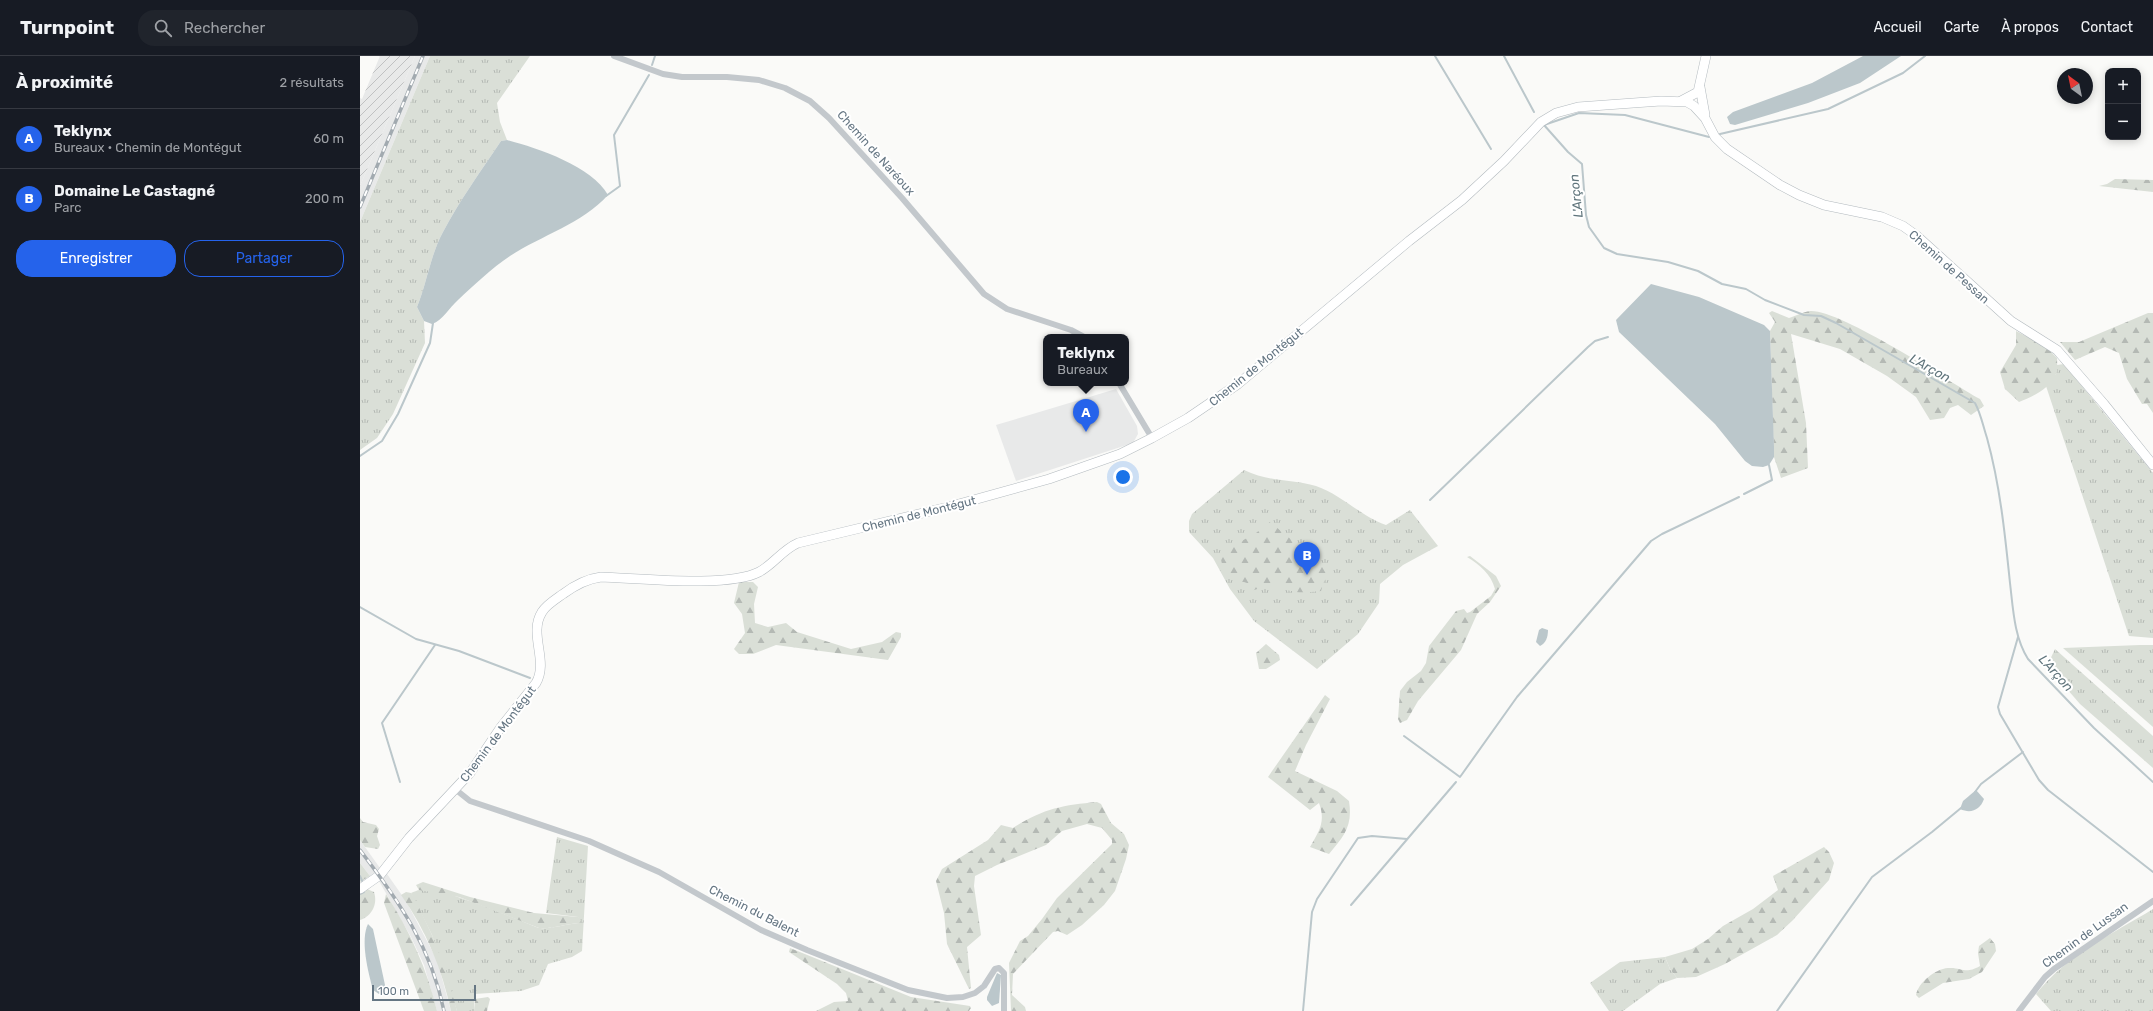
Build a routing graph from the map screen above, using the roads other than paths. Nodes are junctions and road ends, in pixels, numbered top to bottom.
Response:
1 (614, 56) edge
2 (1706, 56) edge
3 (1700, 87) junction
4 (1681, 101) junction
5 (1705, 118) junction
6 (1078, 334) edge
7 (1121, 386) edge
8 (1152, 438) junction
9 (2153, 465) edge
10 (455, 789) junction
11 (360, 889) edge
12 (2153, 901) edge
13 (1004, 1011) edge
14 (2019, 1011) edge

1 - 6 street, Chemin de Naréoux
2 - 3 street
3 - 4 street
3 - 5 street
4 - 5 street, Chemin de Pessan
4 - 8 street, Chemin de Montégut
5 - 9 street, Chemin de Pessan
7 - 8 street
8 - 10 street, Chemin de Montégut
10 - 11 street, Chemin de Montégut
10 - 13 street, Chemin du Balent
12 - 14 street, Chemin de Lussan

